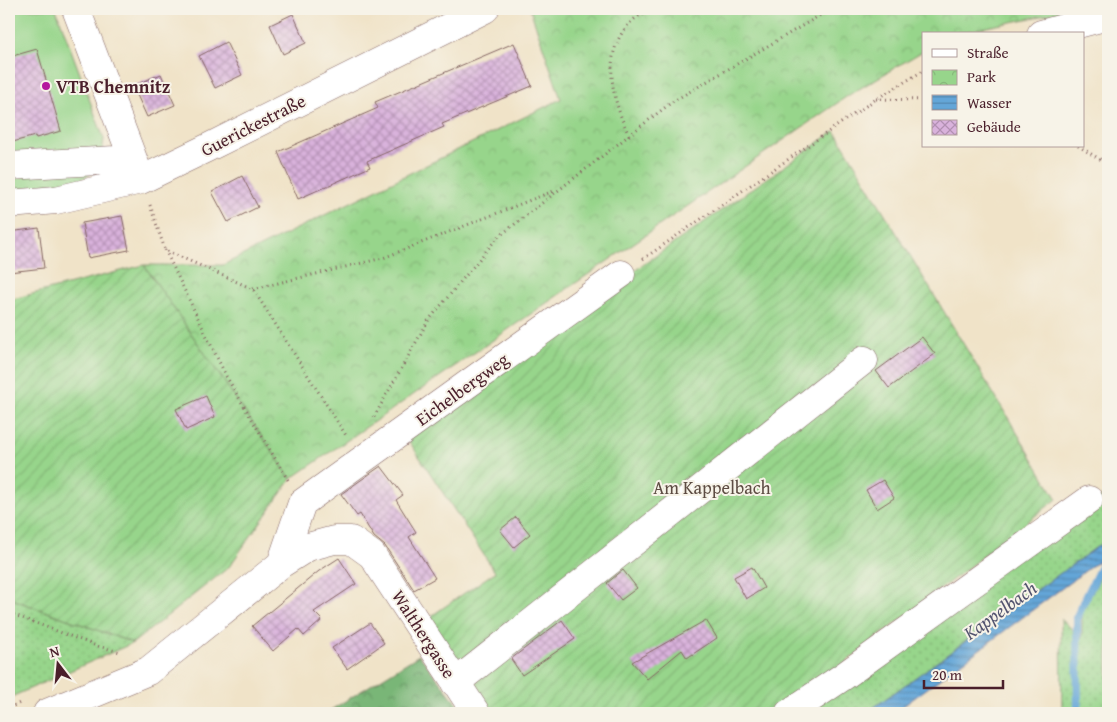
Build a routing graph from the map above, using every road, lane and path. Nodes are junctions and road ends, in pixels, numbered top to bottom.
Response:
1 (76, 9) edge
2 (485, 9) edge
3 (636, 9) edge
4 (650, 9) edge
5 (831, 9) edge
6 (1108, 16) edge
7 (639, 17) junction
8 (1048, 32) edge
9 (922, 72) edge
10 (876, 99) junction
11 (922, 100) edge
12 (629, 135) junction
13 (1081, 148) edge
14 (1108, 164) edge
15 (9, 166) edge
16 (137, 169) junction
17 (561, 188) junction
18 (9, 204) edge
19 (165, 250) junction
20 (621, 274) joint
21 (253, 289) junction
22 (864, 360) dead end
23 (373, 419) dead end
24 (362, 461) junction
25 (1089, 500) dead end
26 (302, 503) junction
27 (281, 564) junction
28 (9, 613) edge
29 (127, 654) dead end
30 (455, 683) junction
31 (36, 707) edge
32 (9, 708) edge
33 (476, 713) edge
34 (789, 713) edge

1 - 16 street
2 - 16 street, Guerickestraße
3 - 7 path
4 - 7 path
5 - 12 path
6 - 8 street
7 - 12 path
9 - 10 path
10 - 11 path
10 - 20 path
12 - 17 path
13 - 14 path
15 - 16 street
16 - 18 street, Guerickestraße
16 - 19 path
17 - 21 path
17 - 23 path
19 - 21 path
19 - 26 path
20 - 24 street, Eichelbergweg
21 - 24 path
22 - 30 street
24 - 26 street, Eichelbergweg
25 - 34 street
26 - 27 street
27 - 30 street, Walthergasse
27 - 31 street
28 - 29 path
30 - 33 street, Walthergasse
31 - 32 path

